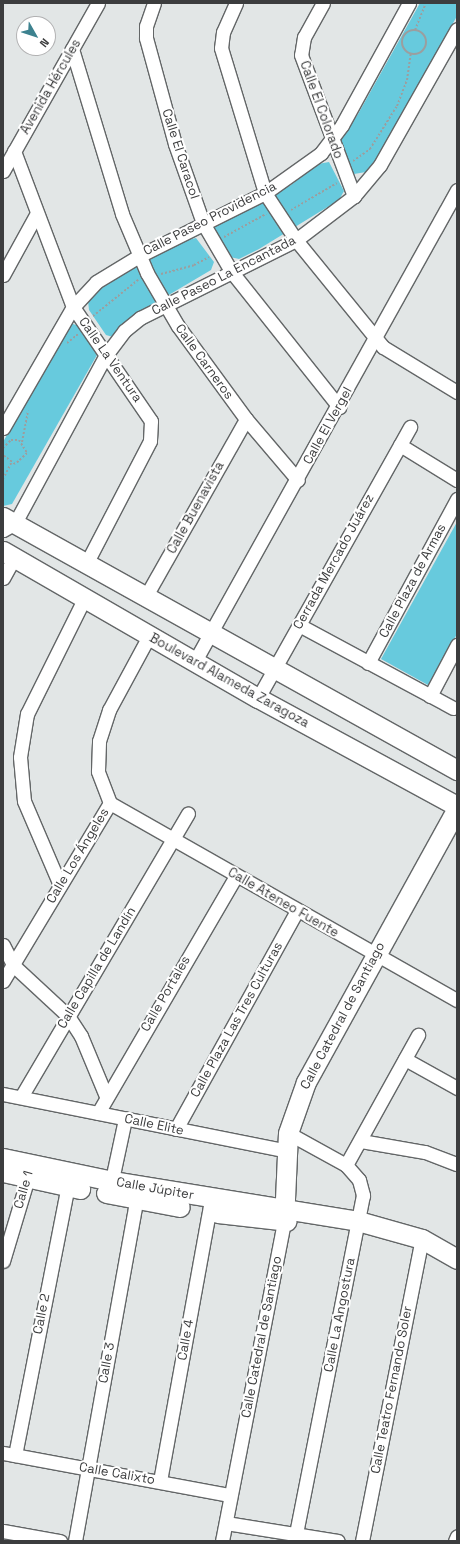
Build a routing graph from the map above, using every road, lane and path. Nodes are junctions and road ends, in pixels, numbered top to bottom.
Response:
1 (98, 3) edge
2 (154, 3) edge
3 (236, 3) edge
4 (323, 3) edge
5 (409, 3) edge
6 (426, 3) edge
7 (457, 29) edge
8 (415, 30) junction
9 (72, 49) junction
10 (411, 54) junction
11 (332, 142) junction
12 (14, 151) junction
13 (3, 171) edge
14 (344, 171) junction
15 (457, 190) edge
16 (266, 193) junction
17 (354, 196) junction
18 (280, 214) junction
19 (36, 215) junction
20 (203, 223) junction
21 (296, 240) junction
22 (217, 247) junction
23 (139, 256) junction
24 (231, 271) junction
25 (3, 275) edge
26 (148, 275) junction
27 (165, 306) junction
28 (73, 307) junction
29 (84, 324) junction
30 (375, 339) junction
31 (106, 355) junction
32 (457, 392) edge
33 (339, 407) junction
34 (246, 419) junction
35 (410, 427) dead end
36 (3, 428) edge
37 (400, 446) junction
38 (3, 448) edge
39 (3, 455) edge
40 (11, 463) junction
41 (3, 479) edge
42 (298, 480) junction
43 (457, 480) edge
44 (457, 499) edge
45 (7, 523) edge
46 (8, 555) edge
47 (87, 562) junction
48 (3, 578) edge
49 (146, 596) junction
50 (84, 599) junction
51 (299, 625) junction
52 (211, 634) junction
53 (149, 636) junction
54 (457, 645) edge
55 (195, 661) junction
56 (368, 663) junction
57 (274, 670) junction
58 (430, 696) junction
59 (258, 698) junction
60 (452, 708) dead end
61 (457, 770) edge
62 (110, 803) junction
63 (457, 807) edge
64 (188, 814) dead end
65 (174, 840) junction
66 (236, 876) junction
67 (60, 885) junction
68 (297, 911) junction
69 (3, 945) edge
70 (376, 955) junction
71 (13, 965) junction
72 (3, 981) edge
73 (457, 1000) edge
74 (68, 1016) junction
75 (418, 1035) dead end
76 (405, 1059) junction
77 (457, 1088) edge
78 (3, 1094) edge
79 (106, 1096) junction
80 (21, 1097) junction
81 (98, 1113) junction
82 (125, 1119) junction
83 (176, 1129) junction
84 (361, 1141) junction
85 (288, 1142) junction
86 (3, 1158) edge
87 (457, 1164) edge
88 (346, 1165) junction
89 (3, 1172) edge
90 (30, 1172) junction
91 (68, 1180) junction
92 (111, 1188) junction
93 (138, 1192) junction
94 (210, 1205) junction
95 (284, 1215) junction
96 (358, 1221) junction
97 (422, 1239) junction
98 (457, 1259) edge
99 (3, 1261) edge
100 (9, 1454) edge
101 (88, 1469) junction
102 (160, 1481) junction
103 (230, 1495) junction
104 (226, 1523) junction
105 (3, 1531) edge
106 (296, 1534) junction
107 (457, 1536) edge
108 (60, 1541) edge
109 (75, 1541) edge
110 (222, 1541) edge
111 (338, 1541) edge
112 (362, 1541) edge
113 (456, 1541) edge

1 - 9 street, Avenida Hércules
2 - 20 street, Calle El Caracol
3 - 16 street
4 - 11 street, Calle El Colorado
5 - 11 street, Calle Paseo Providencia
6 - 8 path
7 - 17 street, Calle Paseo La Encantada
8 - 10 path
8 - 10 path
9 - 12 street, Avenida Hércules
9 - 23 street, Calle Carneros
10 - 14 path
11 - 14 street, Calle El Colorado
11 - 16 street, Calle Paseo Providencia
12 - 13 street, Avenida Hércules
12 - 19 street, Calle La Ventura
14 - 17 street, Calle El Colorado
14 - 18 path
15 - 30 street, Calle El Vergel
16 - 18 street
16 - 20 street, Calle Paseo Providencia
17 - 21 street, Calle Paseo La Encantada
18 - 21 street
18 - 22 path
19 - 25 street
19 - 28 street, Calle La Ventura
20 - 22 street, Calle El Caracol
20 - 23 street, Calle Paseo Providencia
21 - 24 street, Calle Paseo La Encantada
21 - 30 street
22 - 24 street, Calle El Caracol
22 - 26 path
23 - 26 street, Calle Carneros
23 - 28 street, Calle Paseo Providencia
24 - 27 street, Calle Paseo La Encantada
24 - 33 street, Calle El Caracol
26 - 27 street, Calle Carneros
26 - 29 path
27 - 31 street, Calle Paseo La Encantada
27 - 34 street, Calle Carneros
28 - 29 street, Calle La Ventura
28 - 36 street, Calle Paseo Providencia
29 - 31 street, Calle La Ventura
30 - 32 street
30 - 33 street, Calle El Vergel
31 - 45 street, Calle Paseo La Encantada
31 - 47 street, Calle La Ventura
33 - 42 street, Calle El Vergel
34 - 42 street, Calle Carneros
34 - 49 street, Calle Buenavista
35 - 37 street, Cerrada Mercado Juárez
37 - 43 street
37 - 51 street, Cerrada Mercado Juárez
38 - 40 path
39 - 40 path
40 - 41 path
42 - 52 street, Calle El Vergel
44 - 56 street, Calle Plaza de Armas
45 - 47 street
46 - 48 street
46 - 50 street, Boulevard Alameda Zaragoza
47 - 49 street
49 - 52 street
50 - 53 street, Boulevard Alameda Zaragoza
50 - 67 street
51 - 56 street
51 - 57 street, Cerrada Mercado Juárez
52 - 55 street, Calle El Vergel
52 - 57 street
53 - 55 street, Boulevard Alameda Zaragoza
53 - 62 street, Calle Los Ángeles
54 - 58 street
55 - 59 street, Boulevard Alameda Zaragoza
56 - 58 street
57 - 59 street, Cerrada Mercado Juárez
57 - 61 street
58 - 60 street
59 - 63 street, Boulevard Alameda Zaragoza
62 - 65 street, Calle Ateneo Fuente
62 - 67 street, Calle Los Ángeles
63 - 70 street, Calle Catedral de Santiago
64 - 65 street, Calle Capilla de Landín
65 - 66 street, Calle Ateneo Fuente
65 - 74 street, Calle Capilla de Landín
66 - 68 street, Calle Ateneo Fuente
66 - 79 street, Calle Portales
67 - 71 street, Calle Los Ángeles
68 - 70 street, Calle Ateneo Fuente
68 - 83 street, Calle Plaza Las Tres Culturas
69 - 71 street
70 - 73 street, Calle Ateneo Fuente
70 - 85 street, Calle Catedral de Santiago
71 - 72 street, Calle Los Ángeles
71 - 74 street
74 - 79 street
74 - 80 street, Calle Capilla de Landín
75 - 76 street
76 - 77 street
76 - 84 street
78 - 80 street, Calle Elite
79 - 81 street, Calle Portales
80 - 81 street, Calle Elite
81 - 82 street, Calle Elite
82 - 83 street, Calle Elite
82 - 92 street
83 - 85 street, Calle Elite
84 - 87 street
84 - 88 street
85 - 88 street, Calle La Angostura
85 - 95 street, Calle Catedral de Santiago
86 - 90 street, Calle Júpiter
88 - 96 street, Calle La Angostura
89 - 90 street, Calle Júpiter
90 - 91 street, Calle Júpiter
90 - 99 street, Calle 1
91 - 92 street, Calle Júpiter
91 - 100 street, Calle 2
92 - 93 street, Calle Júpiter
93 - 94 street, Calle Júpiter
93 - 101 street, Calle 3
94 - 95 street, Calle Júpiter
94 - 102 street, Calle 4
95 - 96 street, Calle Júpiter
95 - 103 street, Calle Catedral de Santiago
96 - 97 street, Calle Júpiter
96 - 106 street, Calle La Angostura
97 - 98 street, Calle Júpiter
97 - 112 street, Calle Teatro Fernando Soler
100 - 101 street, Calle Calixto
101 - 102 street, Calle Calixto
101 - 109 street, Calle 3
102 - 103 street, Calle Calixto
103 - 104 street, Calle Catedral de Santiago
104 - 106 street
104 - 110 street, Calle Catedral de Santiago
105 - 108 street
106 - 111 street
107 - 113 street

